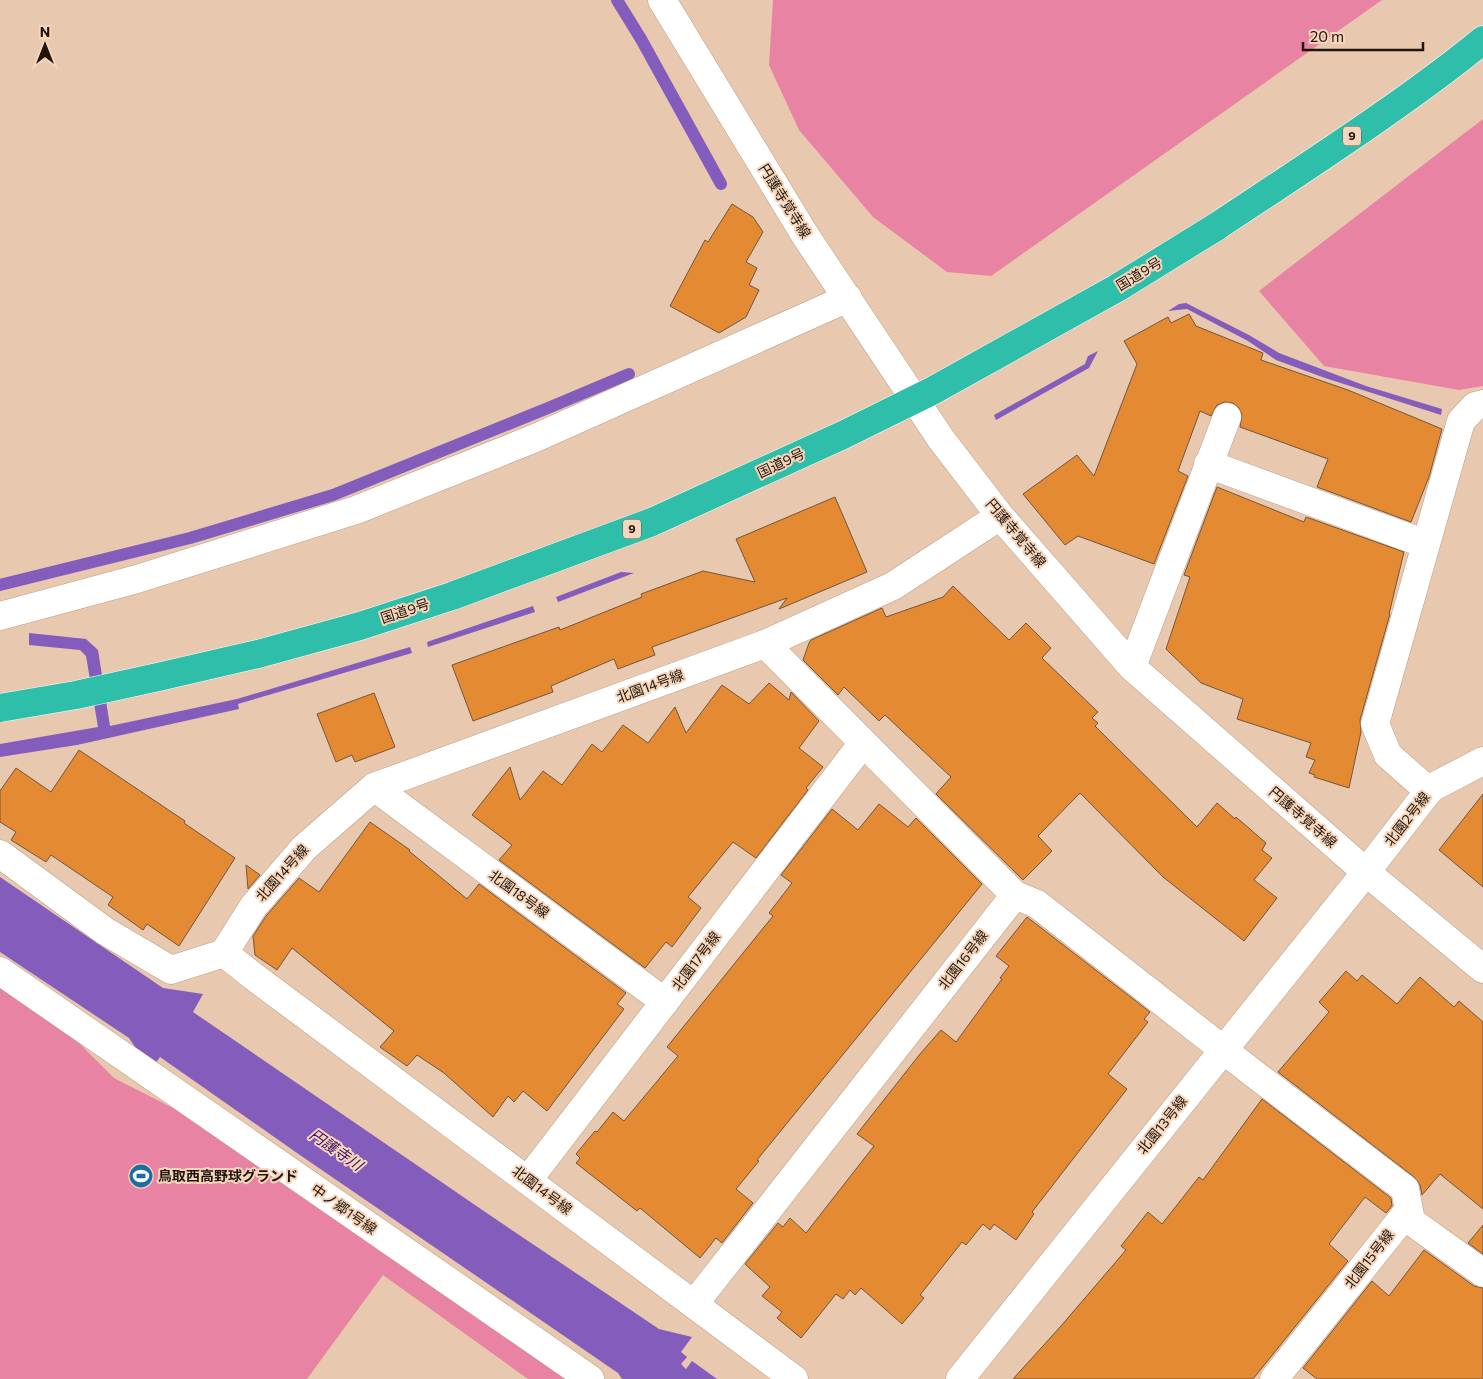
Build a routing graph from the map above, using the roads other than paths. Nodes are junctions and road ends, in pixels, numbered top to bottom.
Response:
1 (662, 0) edge
2 (1483, 40) edge
3 (848, 298) junction
4 (1483, 404) edge
5 (1227, 417) dead end
6 (1208, 464) junction
7 (1000, 516) junction
8 (1426, 544) junction
9 (0, 616) edge
10 (765, 644) junction
11 (1132, 667) junction
12 (0, 708) edge
13 (864, 743) junction
14 (1483, 761) edge
15 (374, 787) junction
16 (1429, 791) junction
17 (0, 854) edge
18 (1366, 872) junction
19 (1015, 895) junction
20 (224, 953) junction
21 (1483, 969) edge
22 (0, 971) edge
23 (665, 1002) junction
24 (1223, 1049) junction
25 (528, 1180) junction
26 (1411, 1221) junction
27 (1483, 1273) edge
28 (694, 1304) junction
29 (590, 1379) edge
30 (794, 1379) edge
31 (960, 1379) edge
32 (1274, 1379) edge

1 - 3 street, 円護寺覚寺線
2 - 12 highway, 国道9号 / 9, bridge
3 - 7 street, 円護寺覚寺線
3 - 9 street
4 - 8 street
5 - 6 street
6 - 8 street
6 - 11 street
7 - 10 street, 北園14号線
7 - 11 street, 円護寺覚寺線
8 - 16 street
10 - 13 street
10 - 15 street, 北園14号線
11 - 18 street, 円護寺覚寺線
13 - 19 street
13 - 23 street, 北園17号線
14 - 16 street, 北園2号線
15 - 20 street, 北園14号線
15 - 23 street, 北園18号線
16 - 18 street, 北園2号線
17 - 20 street
18 - 21 street, 円護寺覚寺線
18 - 24 street, 北園13号線
19 - 24 street
19 - 28 street, 北園16号線
20 - 25 street, 北園14号線
22 - 29 street, 中ノ郷1号線
23 - 25 street, 北園17号線
24 - 26 street
24 - 31 street, 北園13号線
25 - 28 street, 北園14号線
26 - 27 street
26 - 32 street, 北園15号線
28 - 30 street, 北園14号線

